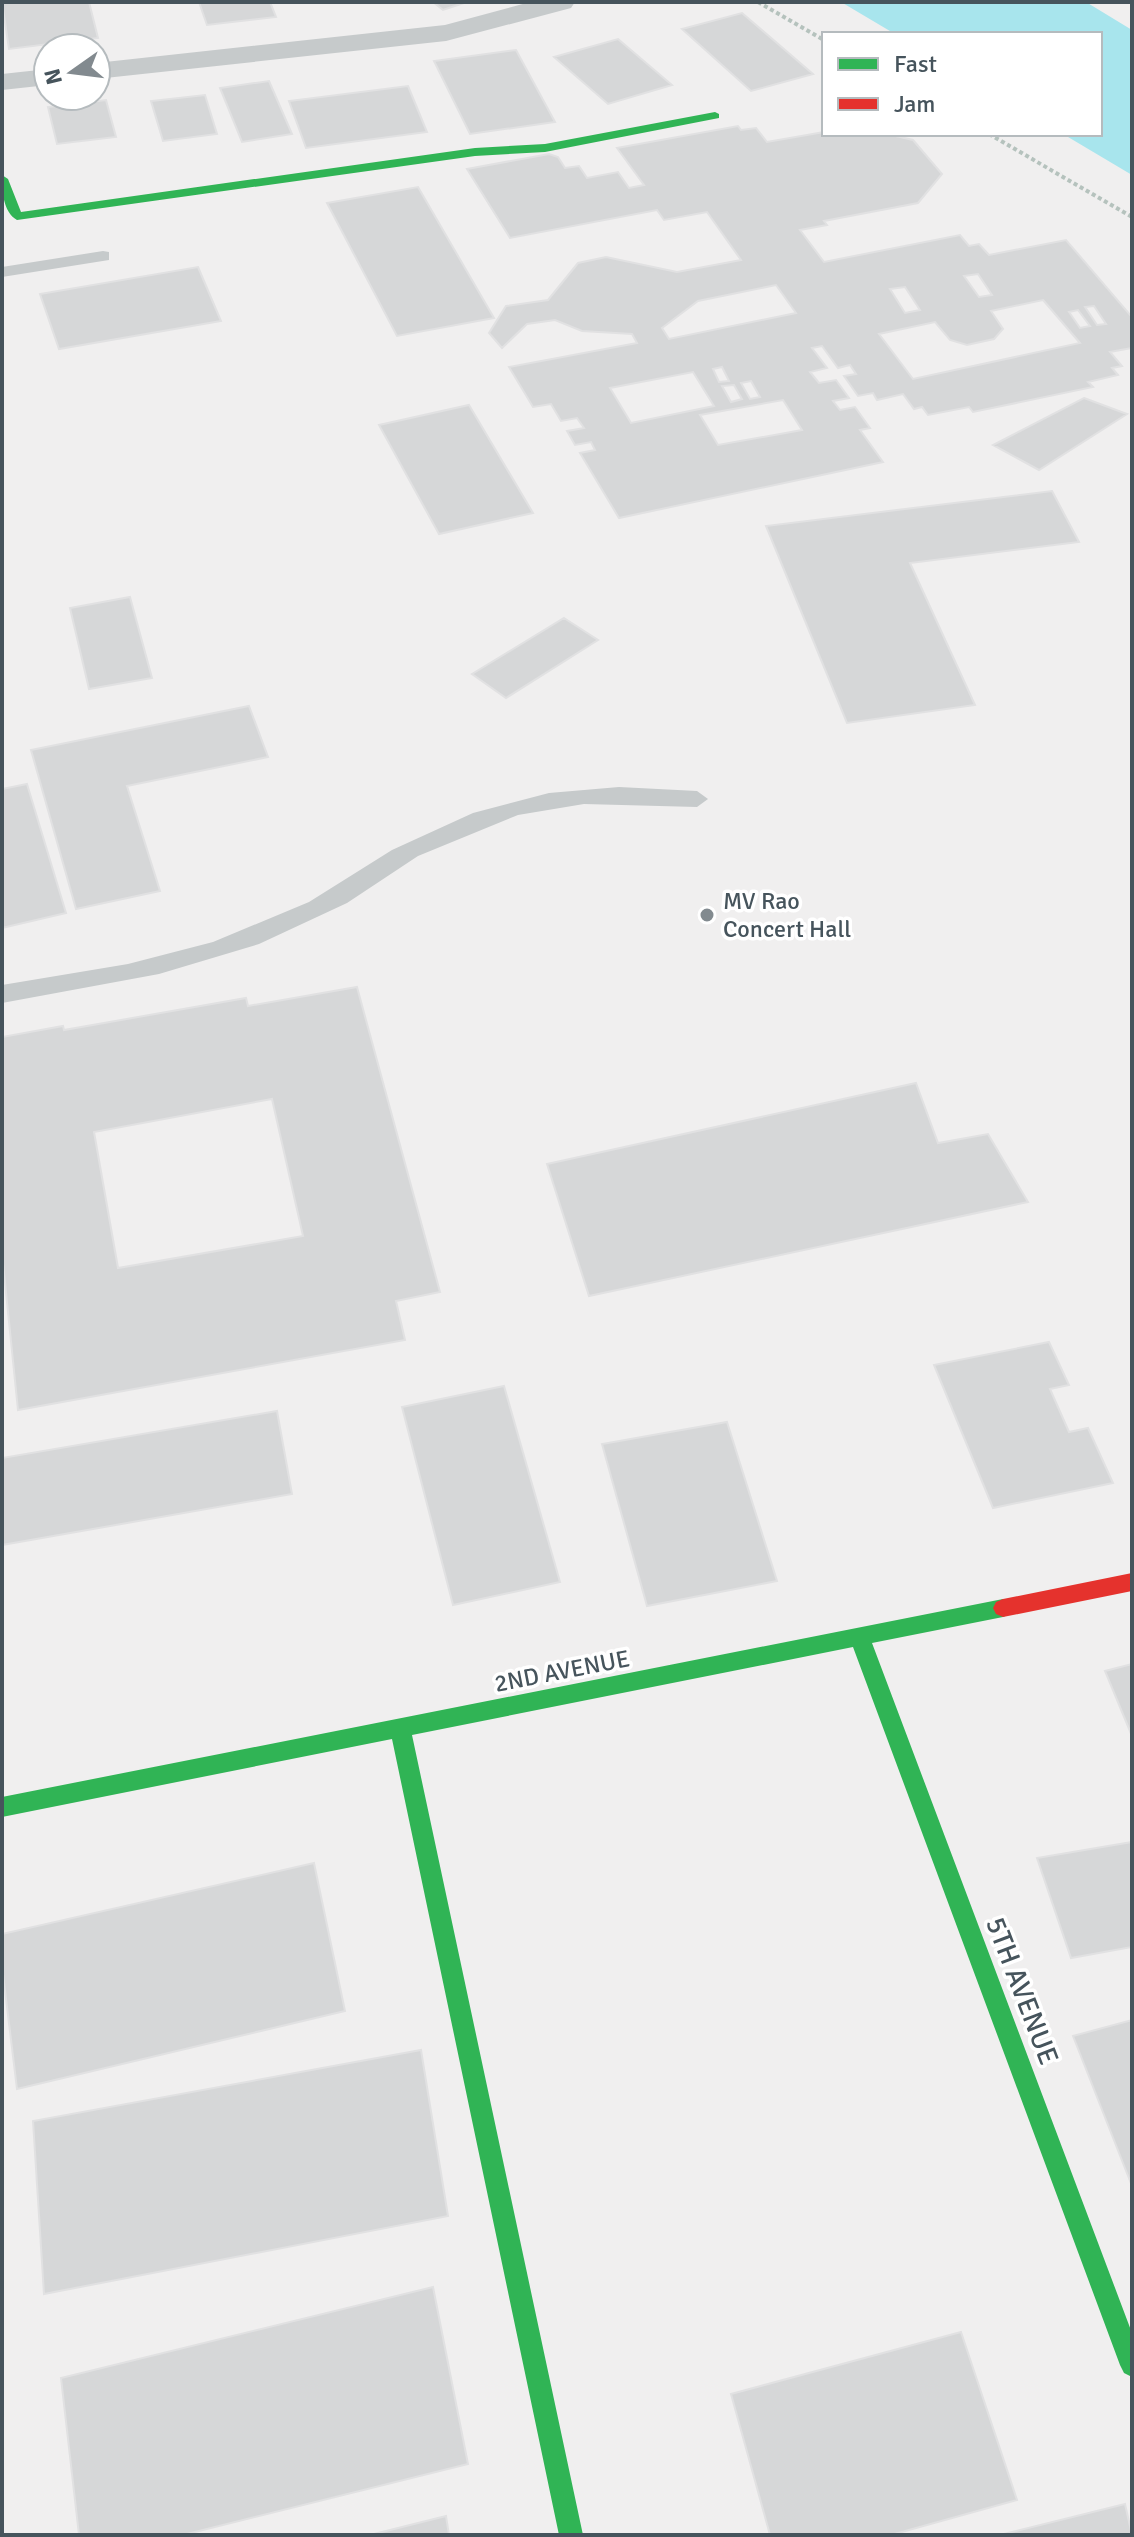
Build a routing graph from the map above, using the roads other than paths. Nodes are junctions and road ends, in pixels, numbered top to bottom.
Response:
1 (561, 2) edge
2 (112, 69) edge
3 (32, 79) edge
4 (2, 82) edge
5 (715, 116) dead end
6 (2, 179) edge
7 (103, 256) dead end
8 (2, 272) edge
9 (697, 799) dead end
10 (2, 994) edge
11 (1132, 1582) edge
12 (859, 1636) junction
13 (400, 1728) junction
14 (2, 1807) edge
15 (1117, 2280) edge
16 (1132, 2365) edge
17 (571, 2535) edge

1 - 2 street
3 - 4 street
5 - 6 street
7 - 8 lane
9 - 10 lane
11 - 12 street, 2ND AVENUE
12 - 13 street, 2ND AVENUE
12 - 15 street, 5TH AVENUE
13 - 14 street, 2ND AVENUE
13 - 17 street
15 - 16 street, 5TH AVENUE

